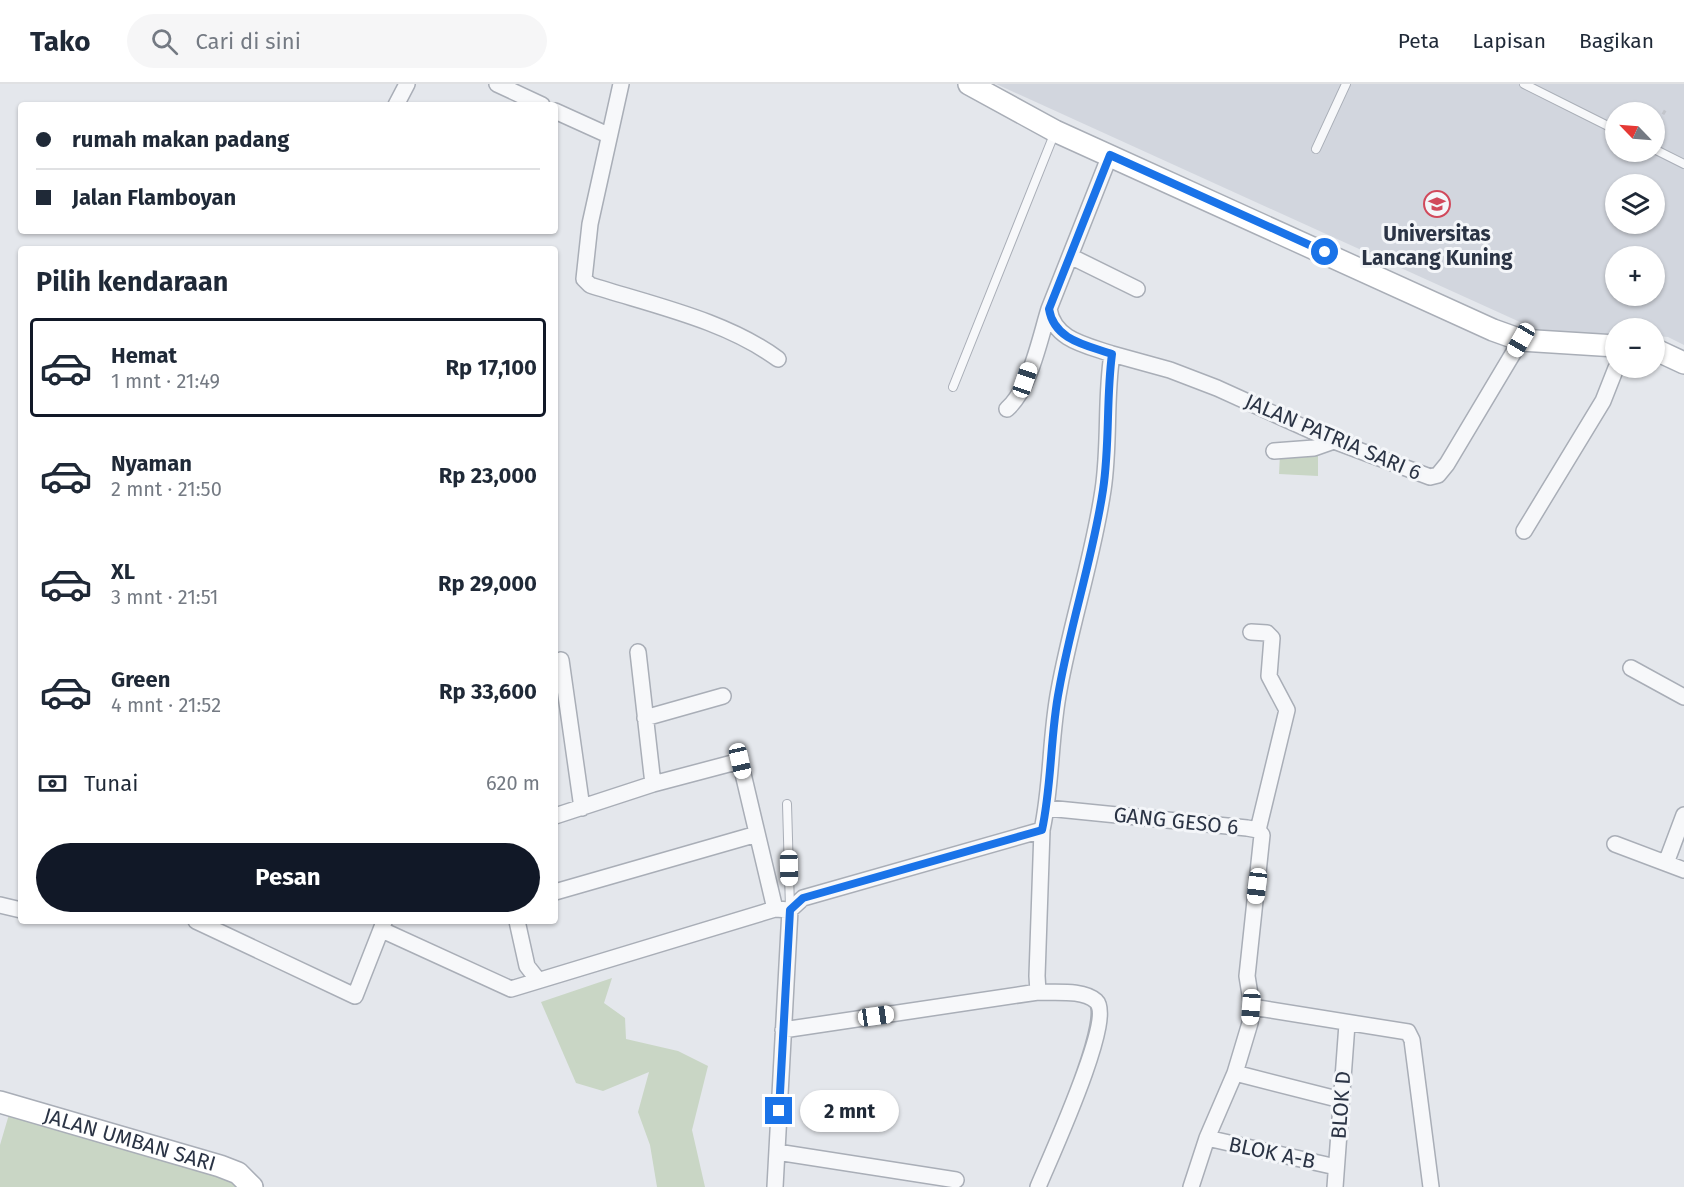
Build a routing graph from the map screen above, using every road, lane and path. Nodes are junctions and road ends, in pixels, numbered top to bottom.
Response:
1 (407, 84) edge
2 (497, 84) edge
3 (621, 84) edge
4 (969, 84) edge
5 (1346, 84) edge
6 (1524, 84) edge
7 (398, 102) edge
8 (536, 102) edge
9 (558, 112) edge
10 (1605, 124) edge
11 (1055, 130) junction
12 (608, 135) junction
13 (1316, 149) dead end
14 (1665, 154) edge
15 (1110, 155) junction
16 (1684, 164) edge
17 (1070, 256) junction
18 (1137, 289) dead end
19 (1049, 309) junction
20 (1521, 340) junction
21 (1605, 345) edge
22 (1112, 354) junction
23 (1665, 354) edge
24 (778, 359) dead end
25 (1684, 363) edge
26 (1612, 378) edge
27 (953, 387) dead end
28 (1007, 409) dead end
29 (1334, 441) junction
30 (1274, 451) dead end
31 (1524, 531) dead end
32 (1251, 632) dead end
33 (638, 652) dead end
34 (561, 660) dead end
35 (1631, 668) dead end
36 (723, 696) dead end
37 (1684, 697) edge
38 (645, 718) junction
39 (653, 784) junction
40 (788, 804) dead end
41 (582, 808) junction
42 (1047, 808) junction
43 (558, 815) edge
44 (1684, 815) edge
45 (1042, 830) junction
46 (1258, 830) junction
47 (757, 834) junction
48 (1615, 844) dead end
49 (1666, 863) junction
50 (1684, 870) edge
51 (558, 891) edge
52 (0, 905) edge
53 (18, 909) edge
54 (782, 909) junction
55 (202, 924) edge
56 (518, 924) edge
57 (383, 925) edge
58 (538, 981) junction
59 (1038, 992) junction
60 (1251, 1007) junction
61 (1347, 1024) junction
62 (783, 1030) junction
63 (1235, 1073) junction
64 (1341, 1100) junction
65 (0, 1102) edge
66 (1207, 1138) junction
67 (777, 1152) junction
68 (1336, 1167) junction
69 (956, 1180) dead end
70 (252, 1187) edge
71 (776, 1187) edge
72 (1038, 1187) edge
73 (1191, 1187) edge
74 (1335, 1187) edge
75 (1431, 1187) edge

1 - 7 street
2 - 8 street
3 - 12 street
4 - 11 street
5 - 13 lane
6 - 10 lane
9 - 12 street
11 - 15 street
11 - 27 lane
12 - 24 street
14 - 16 lane
15 - 17 street
15 - 20 street
17 - 18 street
17 - 19 street
19 - 22 street, JALAN PATRIA SARI 6
19 - 28 street
20 - 21 street
20 - 29 street, JALAN PATRIA SARI 6
22 - 29 street, JALAN PATRIA SARI 6
22 - 42 street
23 - 25 street
26 - 31 street
29 - 30 street
32 - 46 street
33 - 38 street
34 - 41 street
35 - 37 street
36 - 38 street
38 - 39 street
39 - 41 street
39 - 47 street
40 - 54 lane
41 - 43 street
42 - 45 street
42 - 46 street, GANG GESO 6
44 - 49 street
45 - 54 street
45 - 59 street
46 - 60 street, GANG GESO 6
47 - 51 street
47 - 54 street
48 - 49 street
49 - 50 street
52 - 53 street
54 - 58 street
54 - 62 street
55 - 57 street
56 - 58 street
57 - 58 street
59 - 62 street
59 - 72 street
60 - 61 street
60 - 63 street, GANG GESO 6
61 - 64 street, BLOK D
61 - 75 street
62 - 67 street
63 - 64 street
63 - 66 street, GANG GESO 6
64 - 68 street, BLOK D
65 - 70 street, JALAN UMBAN SARI
66 - 68 street, BLOK A-B
66 - 73 street, GANG GESO 6
67 - 69 street
67 - 71 street
68 - 74 street, BLOK D

